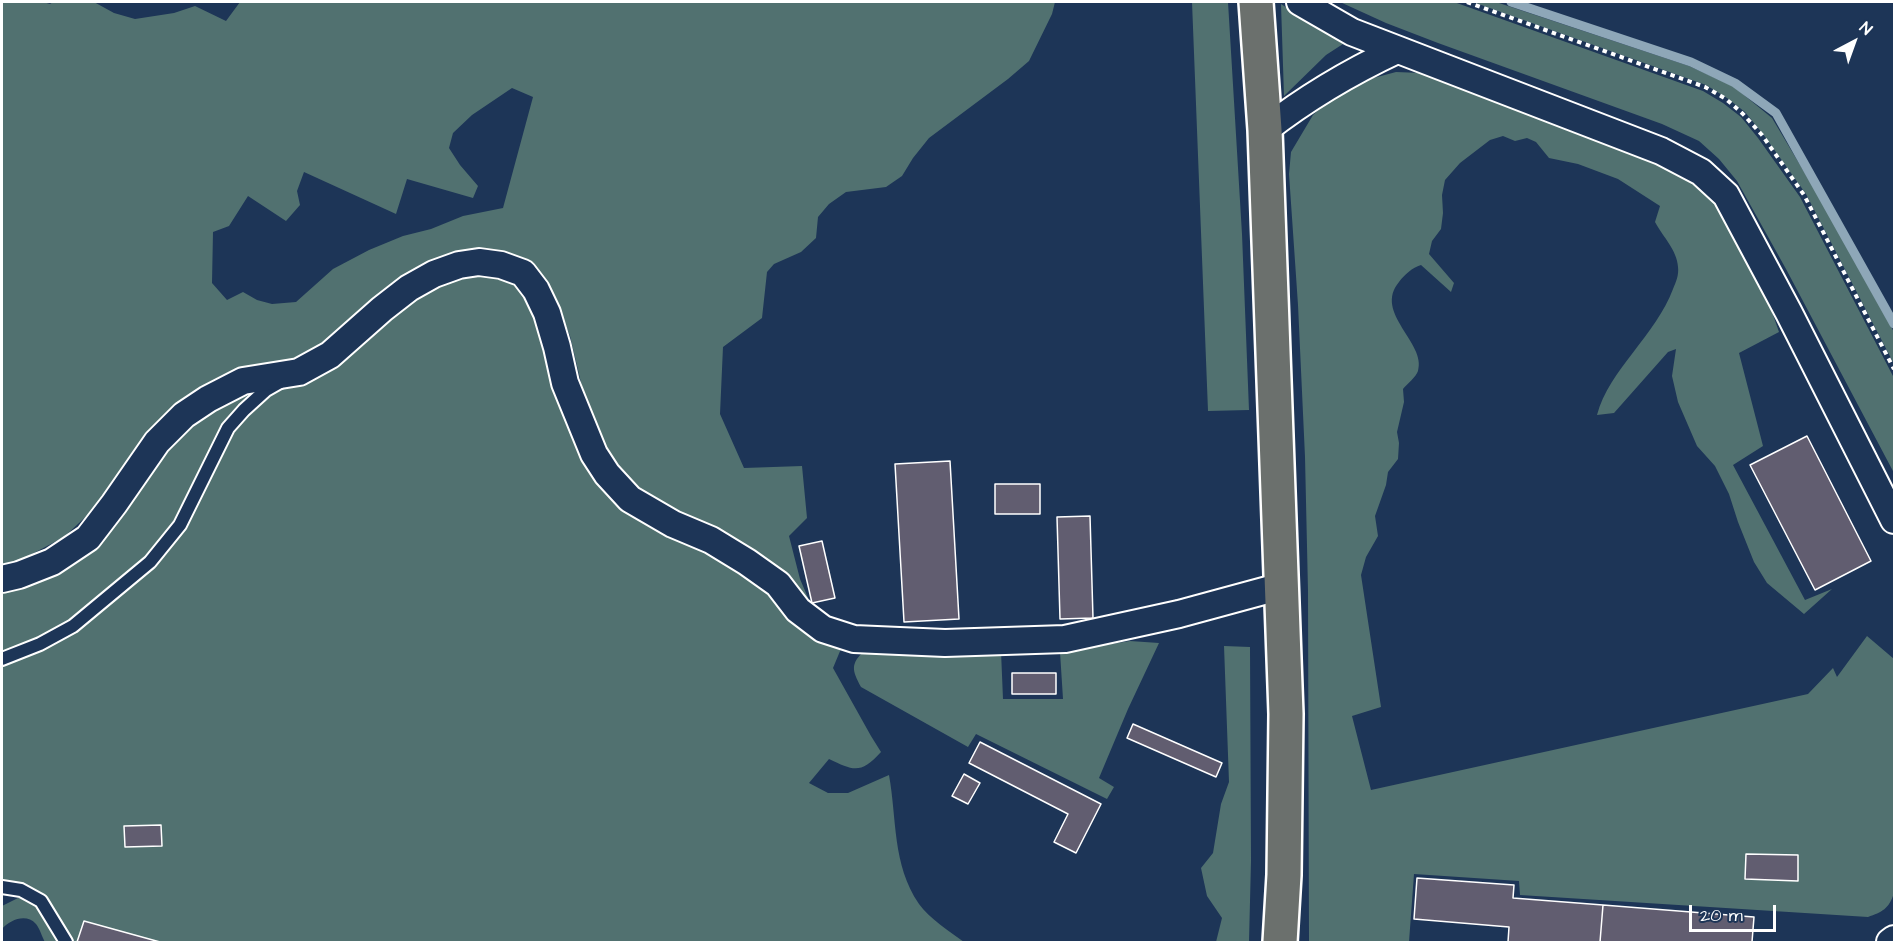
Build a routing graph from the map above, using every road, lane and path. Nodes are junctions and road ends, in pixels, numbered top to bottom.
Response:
1 (1256, 2) edge
2 (1300, 2) edge
3 (1467, 2) edge
4 (1397, 50) junction
5 (1265, 130) junction
6 (1894, 369) edge
7 (299, 372) junction
8 (1894, 520) edge
9 (2, 579) edge
10 (1282, 586) junction
11 (2, 659) edge
12 (2, 887) edge
13 (1894, 939) edge
14 (66, 942) edge
15 (1280, 942) edge
16 (1890, 942) edge

1 - 5 main road
2 - 4 street
3 - 6 path
4 - 5 street
4 - 8 street
5 - 10 main road
7 - 9 street
7 - 10 street
7 - 11 lane
10 - 15 main road
12 - 14 lane
13 - 16 street

